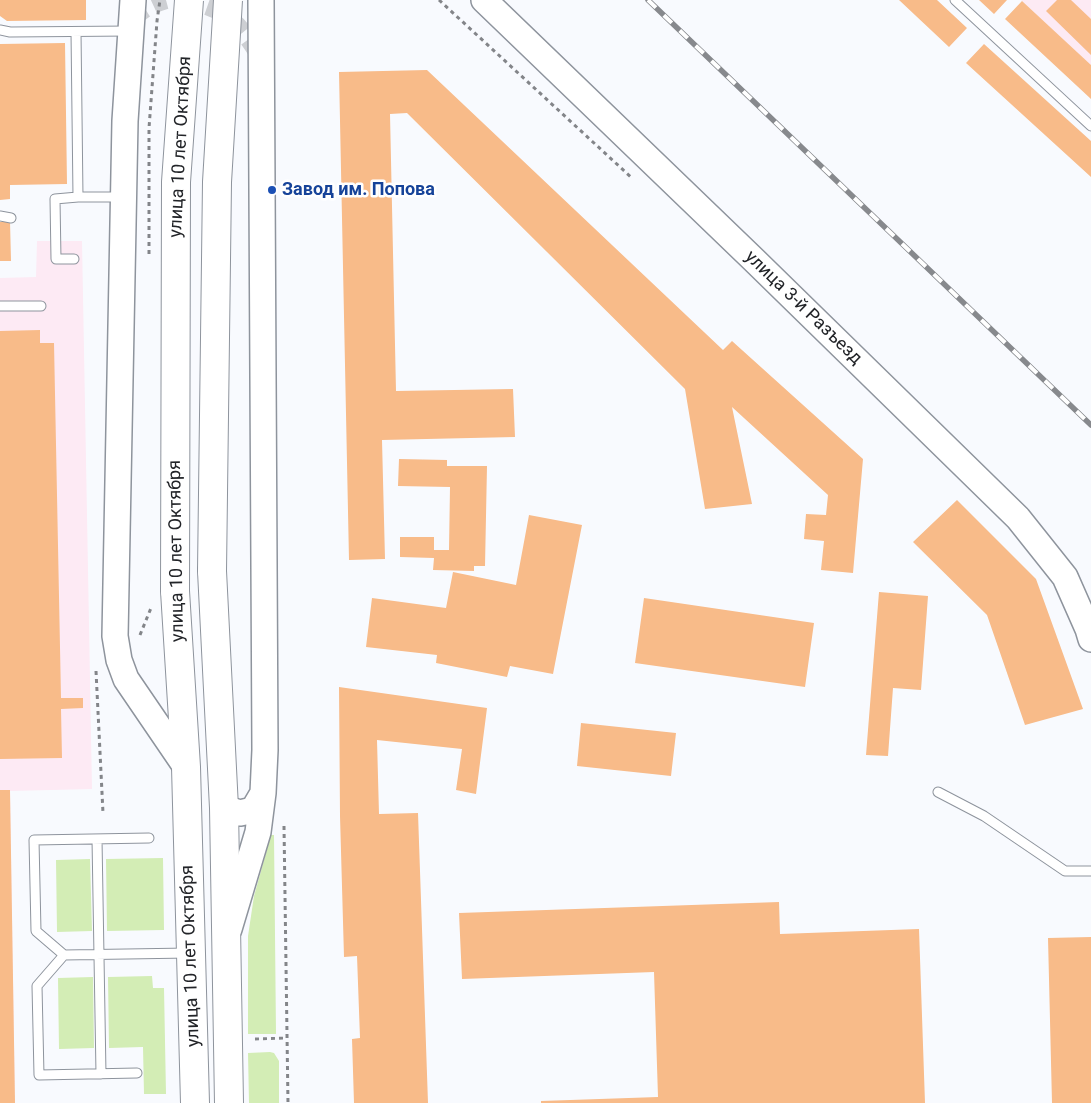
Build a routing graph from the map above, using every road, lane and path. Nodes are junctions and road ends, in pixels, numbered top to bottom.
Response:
1 (133, 0) edge
2 (189, 0) edge
3 (228, 0) edge
4 (261, 0) edge
5 (484, 0) edge
6 (955, 0) edge
7 (0, 30) edge
8 (130, 31) junction
9 (76, 32) junction
10 (1091, 126) edge
11 (124, 196) junction
12 (78, 197) junction
13 (0, 216) edge
14 (11, 218) dead end
15 (74, 259) dead end
16 (0, 306) edge
17 (41, 306) dead end
18 (1091, 639) edge
19 (186, 767) junction
20 (938, 792) dead end
21 (263, 793) junction
22 (224, 808) junction
23 (149, 838) dead end
24 (96, 839) junction
25 (1091, 871) edge
26 (226, 941) junction
27 (191, 953) junction
28 (64, 955) junction
29 (99, 955) junction
30 (287, 1038) dead end
31 (255, 1039) dead end
32 (137, 1073) dead end
33 (101, 1074) junction
34 (195, 1103) edge
35 (229, 1103) edge

1 - 8 main road
2 - 19 main road, улица 10 лет Октября, bridge
3 - 22 main road, улица 10 лет Октября, bridge
4 - 21 main road
5 - 18 main road, улица 3-й Разъезд
6 - 10 lane
7 - 9 lane
8 - 9 lane
8 - 11 main road
9 - 12 lane
11 - 12 lane
11 - 19 main road
12 - 15 lane
13 - 14 lane
16 - 17 lane
19 - 27 main road, улица 10 лет Октября
20 - 25 lane
21 - 22 main road
21 - 26 main road
22 - 26 main road, улица 10 лет Октября
23 - 24 lane
24 - 28 lane
24 - 29 lane
26 - 35 main road, улица 10 лет Октября
27 - 29 lane
27 - 34 main road, улица 10 лет Октября
28 - 29 lane
28 - 33 lane
29 - 33 lane
30 - 31 path
32 - 33 lane

